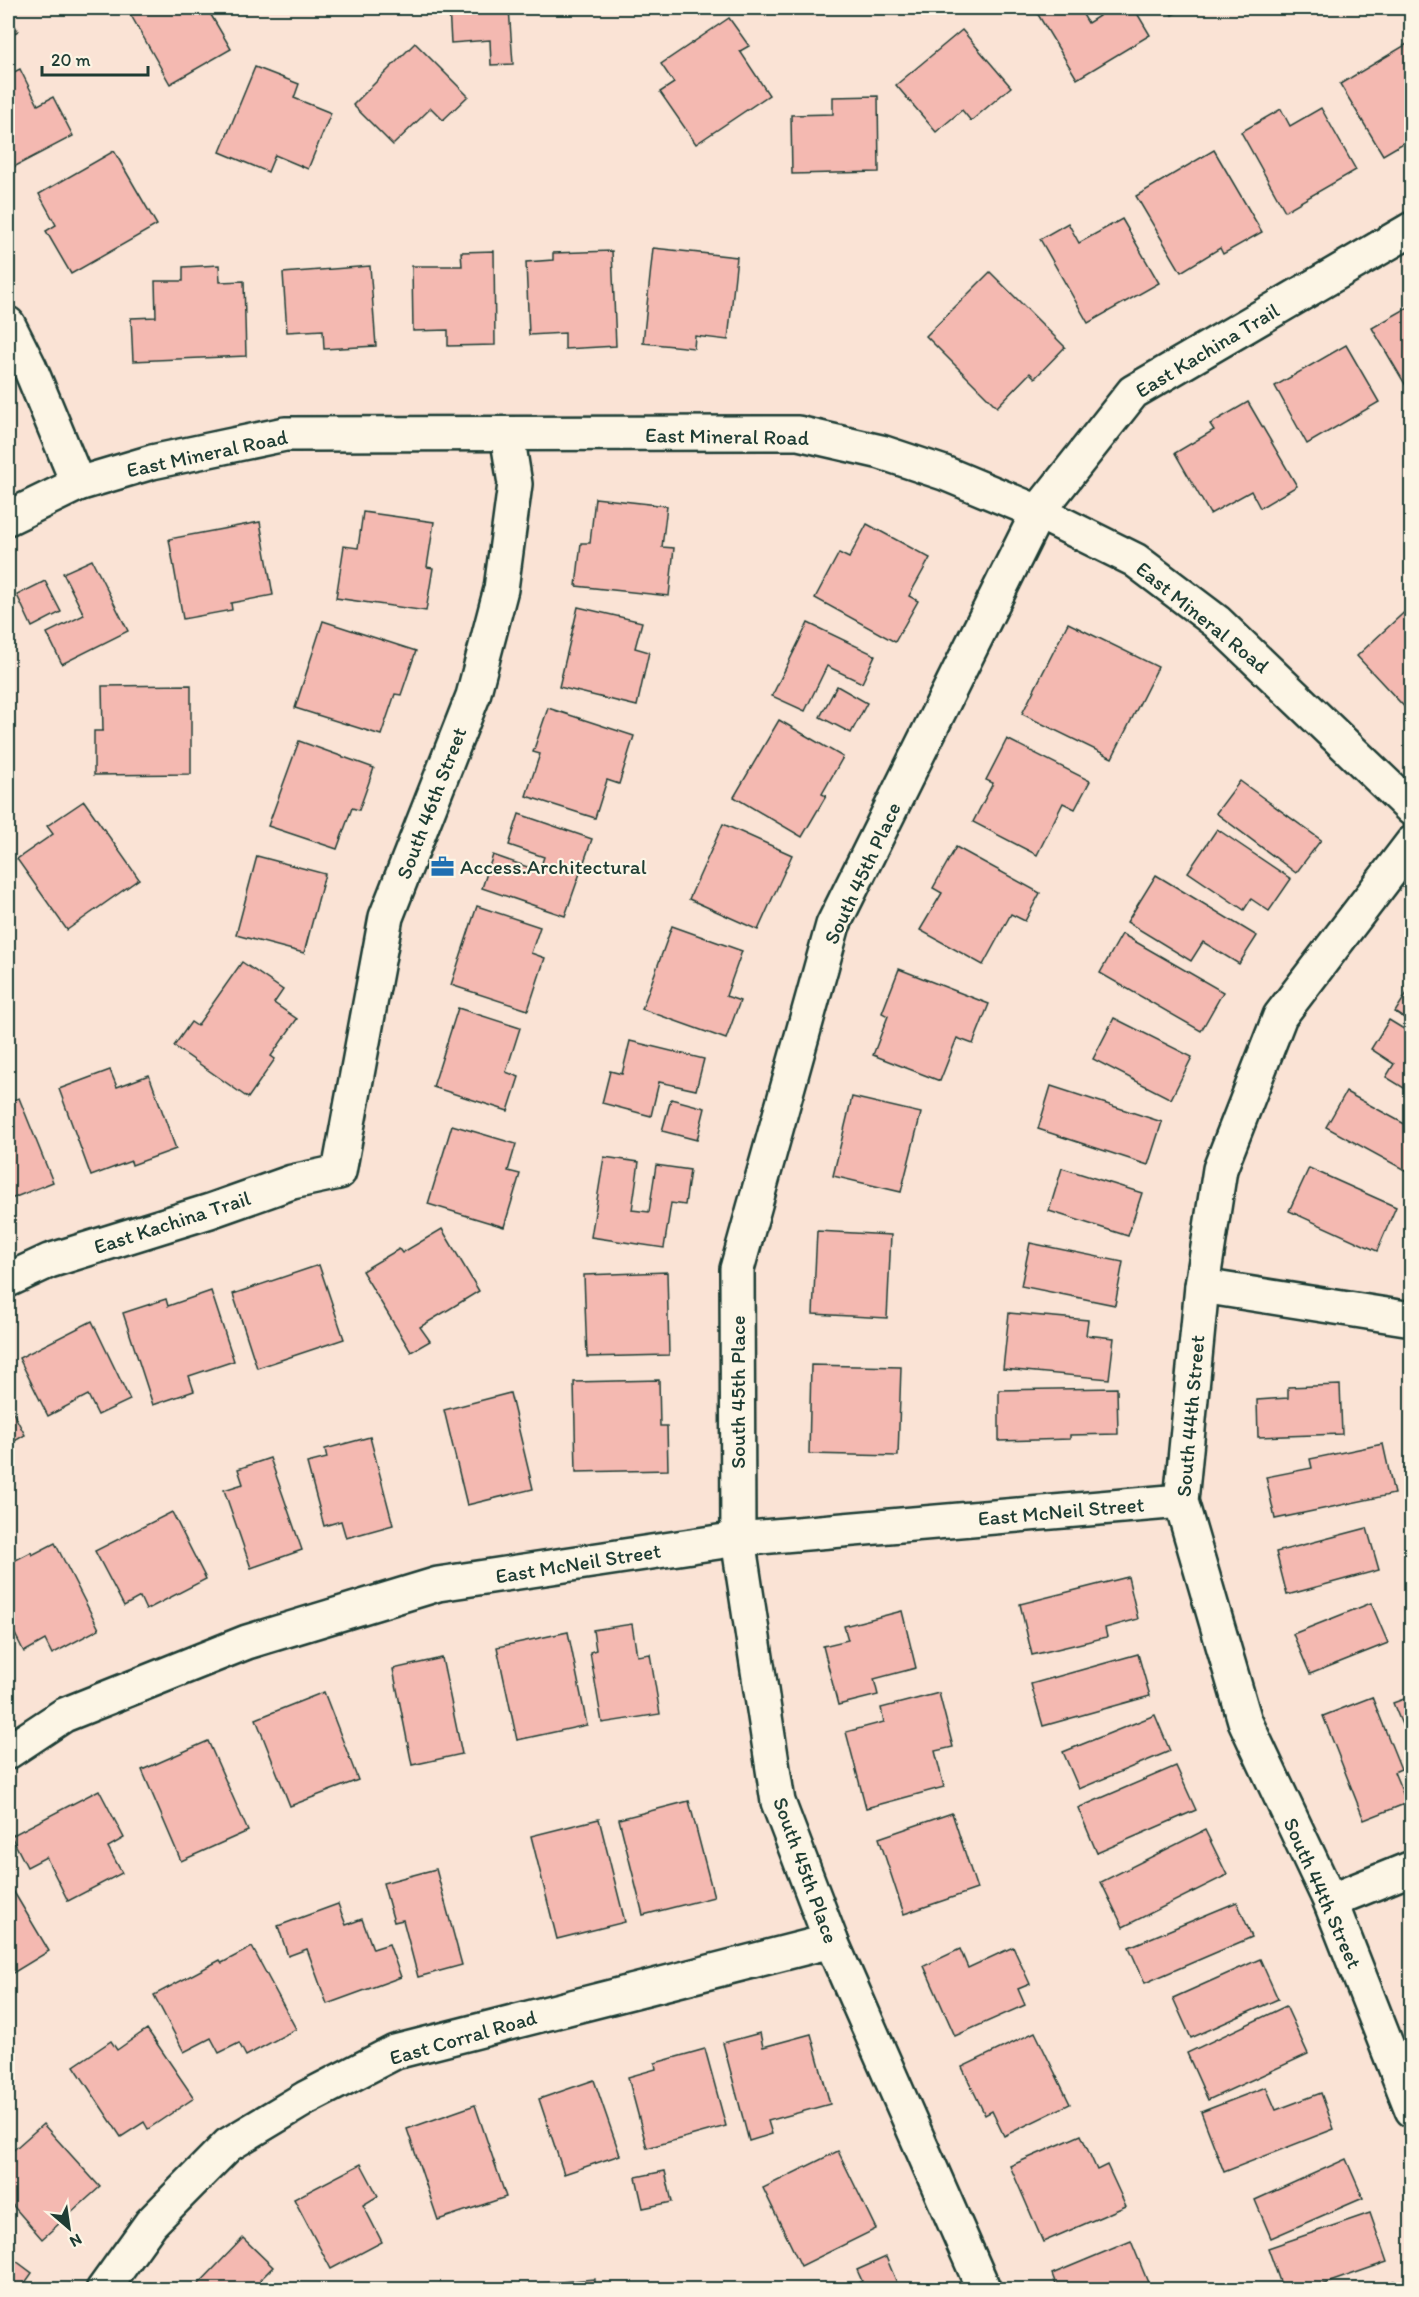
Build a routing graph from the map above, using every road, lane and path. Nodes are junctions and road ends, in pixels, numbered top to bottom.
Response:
1 (1412, 229) edge
2 (8, 324) edge
3 (507, 435) junction
4 (78, 484) junction
5 (1038, 512) junction
6 (8, 518) edge
7 (1412, 809) edge
8 (1412, 843) edge
9 (339, 1172) joint
10 (8, 1280) edge
11 (1202, 1286) junction
12 (1412, 1319) edge
13 (1181, 1501) junction
14 (738, 1539) junction
15 (8, 1752) edge
16 (1412, 1868) edge
17 (1330, 1901) junction
18 (831, 1941) junction
19 (1412, 2110) edge
20 (103, 2289) edge
21 (984, 2289) edge

1 - 5 street, East Kachina Trail
2 - 4 street
3 - 4 street, East Mineral Road
3 - 5 street, East Mineral Road
3 - 9 street, South 46th Street
4 - 6 street, East Mineral Road
5 - 7 street, East Mineral Road
5 - 14 street, South 45th Place
8 - 11 street, South 44th Street
9 - 10 street, East Kachina Trail
11 - 12 street
11 - 13 street, South 44th Street
13 - 14 street, East McNeil Street
13 - 17 street, South 44th Street
14 - 15 street, East McNeil Street
14 - 18 street, South 45th Place
16 - 17 street
17 - 19 street, South 44th Street
18 - 20 street, East Corral Road
18 - 21 street, South 45th Place

